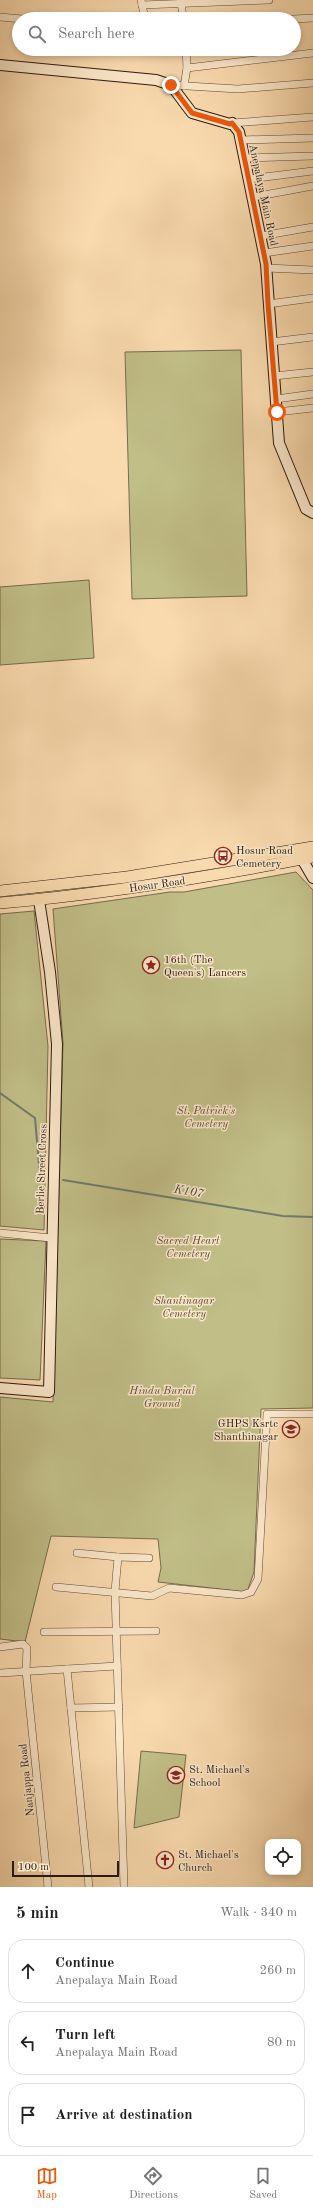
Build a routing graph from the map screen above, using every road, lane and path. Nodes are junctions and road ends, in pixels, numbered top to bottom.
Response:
1 (221, 0) edge
2 (269, 0) edge
3 (182, 1) edge
4 (141, 2) edge
5 (143, 12) edge
6 (183, 12) edge
7 (0, 17) edge
8 (12, 18) edge
9 (313, 18) edge
10 (301, 19) edge
11 (313, 53) edge
12 (301, 54) edge
13 (186, 56) edge
14 (288, 56) edge
15 (0, 65) edge
16 (187, 68) junction
17 (313, 83) edge
18 (171, 85) junction
19 (184, 86) junction
20 (313, 117) edge
21 (232, 123) junction
22 (313, 138) edge
23 (241, 140) junction
24 (313, 156) edge
25 (245, 158) junction
26 (313, 170) edge
27 (249, 179) junction
28 (313, 186) edge
29 (253, 196) junction
30 (313, 226) edge
31 (261, 236) junction
32 (313, 246) edge
33 (264, 253) junction
34 (266, 268) junction
35 (313, 270) edge
36 (313, 298) edge
37 (268, 304) junction
38 (313, 337) edge
39 (271, 342) junction
40 (313, 372) edge
41 (274, 376) junction
42 (313, 394) edge
43 (276, 399) junction
44 (313, 408) edge
45 (277, 412) junction
46 (313, 513) edge
47 (313, 846) edge
48 (305, 855) edge
49 (313, 878) edge
50 (0, 891) edge
51 (39, 900) junction
52 (0, 903) edge
53 (0, 1233) edge
54 (51, 1238) junction
55 (0, 1388) edge
56 (313, 1414) edge
57 (77, 1553) dead end
58 (118, 1557) junction
59 (149, 1558) dead end
60 (56, 1587) dead end
61 (115, 1591) junction
62 (156, 1631) dead end
63 (44, 1632) dead end
64 (116, 1632) junction
65 (0, 1647) edge
66 (117, 1666) junction
67 (67, 1669) junction
68 (26, 1671) junction
69 (0, 1673) edge
70 (71, 1708) junction
71 (119, 1708) junction
72 (48, 1887) edge
73 (89, 1887) edge
74 (124, 1887) edge

1 - 2 street
1 - 3 street
3 - 4 street
3 - 6 street
4 - 5 street
7 - 8 street
9 - 10 street
11 - 12 street
13 - 16 street
14 - 16 street
15 - 18 street
16 - 19 street
17 - 19 street
18 - 19 street
18 - 21 street
20 - 21 street
21 - 23 street, Anepalaya Main Road
22 - 23 street
23 - 25 street, Anepalaya Main Road
24 - 25 street
25 - 27 street, Anepalaya Main Road
26 - 27 street
27 - 29 street, Anepalaya Main Road
28 - 29 street
29 - 31 street, Anepalaya Main Road
30 - 31 street
31 - 33 street, Anepalaya Main Road
32 - 33 street
33 - 34 street, Anepalaya Main Road
34 - 35 street
34 - 37 street, Anepalaya Main Road
36 - 37 street
37 - 39 street, Anepalaya Main Road
38 - 39 street
39 - 41 street, Anepalaya Main Road
40 - 41 street
41 - 43 street, Anepalaya Main Road
42 - 43 street
43 - 45 street, Anepalaya Main Road
44 - 45 street
45 - 46 street, Anepalaya Main Road
47 - 48 main road, Hosur Road
48 - 49 street
48 - 50 main road, Hosur Road
48 - 51 main road, Hosur Road
51 - 52 main road, Hosur Road
51 - 54 street, Berlie Street Cross
53 - 54 street
54 - 55 street, Berlie Street Cross
56 - 61 street
57 - 58 street
58 - 59 street
58 - 61 street
60 - 61 street
61 - 64 street
62 - 64 street
63 - 64 street
64 - 66 street
65 - 68 street, Nanjappa Road
66 - 67 street
66 - 71 street
67 - 68 street
67 - 70 street
68 - 69 street
68 - 72 street, Nanjappa Road
70 - 71 street
70 - 73 street
71 - 74 street

